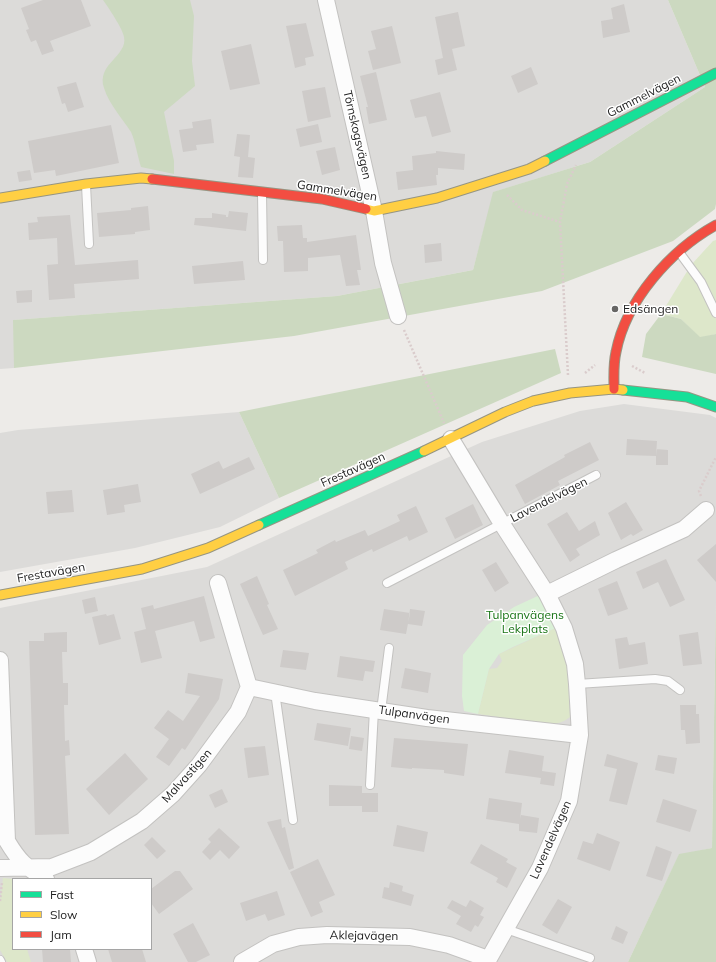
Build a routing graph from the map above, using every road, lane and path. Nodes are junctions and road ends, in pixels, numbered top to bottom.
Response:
1 (326, 0) edge
2 (716, 73) edge
3 (576, 164) dead end
4 (492, 180) junction
5 (86, 184) junction
6 (262, 192) junction
7 (0, 198) edge
8 (374, 211) junction
9 (560, 222) junction
10 (716, 225) edge
11 (89, 244) dead end
12 (679, 251) junction
13 (263, 260) dead end
14 (716, 313) edge
15 (398, 316) joint
16 (568, 379) dead end
17 (614, 389) junction
18 (716, 407) edge
19 (451, 439) junction
20 (716, 457) edge
21 (596, 476) dead end
22 (706, 510) joint
23 (502, 524) junction
24 (218, 583) dead end
25 (387, 583) dead end
26 (547, 594) junction
27 (0, 595) edge
28 (389, 648) dead end
29 (0, 660) edge
30 (577, 684) junction
31 (249, 687) junction
32 (680, 690) dead end
33 (275, 692) junction
34 (1, 696) edge
35 (377, 710) junction
36 (580, 735) junction
37 (370, 784) dead end
38 (293, 820) dead end
39 (2, 868) edge
40 (27, 868) junction
41 (44, 878) edge
42 (0, 902) edge
43 (506, 929) junction
44 (84, 950) edge
45 (590, 958) dead end
46 (487, 961) edge
47 (88, 962) edge
48 (242, 962) edge

1 - 8 street, Törnskogsvägen
2 - 4 street, Gammelvägen
3 - 9 path
4 - 8 street, Gammelvägen
4 - 9 path
5 - 6 street, Gammelvägen
5 - 7 street, Gammelvägen
5 - 11 lane
6 - 8 street, Gammelvägen
6 - 13 lane
8 - 15 street, Törnskogsvägen
9 - 16 path
10 - 12 street
12 - 14 lane
12 - 17 street
15 - 19 path
17 - 18 street, Frestavägen
17 - 19 street, Frestavägen
19 - 23 street, Lavendelvägen
19 - 27 street, Frestavägen
20 - 22 path
21 - 23 lane, Lavendelvägen
22 - 26 street
23 - 25 lane
23 - 26 street, Lavendelvägen
24 - 31 street
26 - 30 street, Lavendelvägen
28 - 35 lane
29 - 34 street
30 - 32 lane
30 - 36 street, Lavendelvägen
31 - 33 street, Tulpanvägen
31 - 40 street, Malvastigen
33 - 35 street, Tulpanvägen
33 - 38 lane
34 - 40 street
35 - 36 street, Tulpanvägen
35 - 37 lane
36 - 43 street, Lavendelvägen
39 - 40 street, Malvastigen
39 - 42 path
40 - 41 street
43 - 45 lane
43 - 46 street, Lavendelvägen
44 - 47 street
46 - 48 street, Aklejavägen

